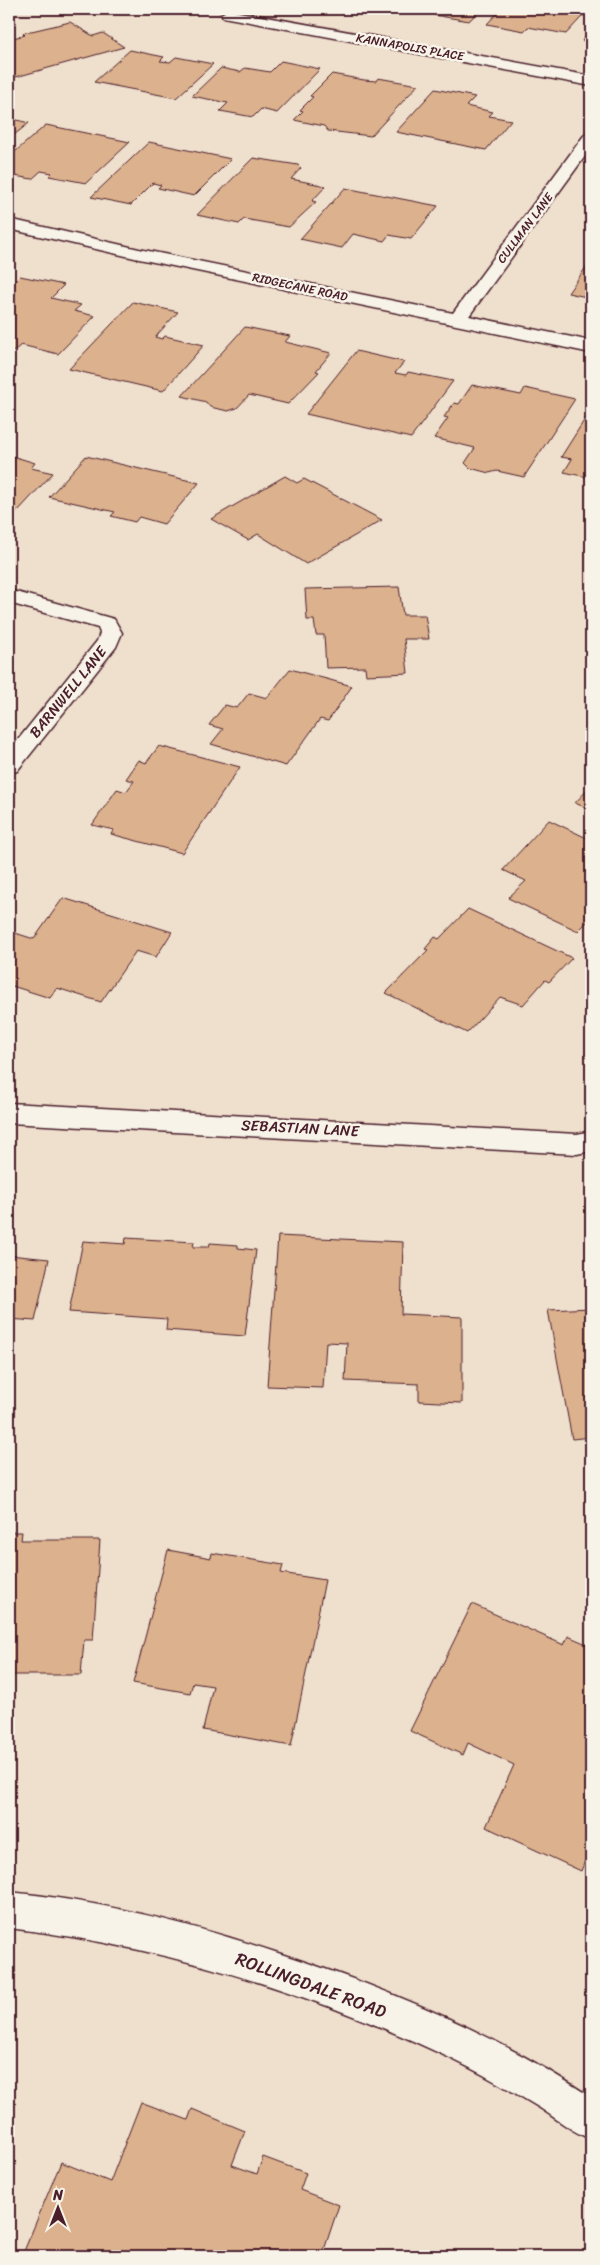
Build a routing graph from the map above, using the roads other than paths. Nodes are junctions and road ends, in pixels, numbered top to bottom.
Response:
1 (228, 14) dead end
2 (591, 80) edge
3 (591, 137) edge
4 (9, 224) edge
5 (458, 319) junction
6 (591, 347) edge
7 (9, 596) edge
8 (9, 766) edge
9 (9, 1112) edge
10 (591, 1141) edge
11 (9, 1910) edge
12 (591, 2120) edge

1 - 2 street, KANNAPOLIS PLACE
3 - 5 street, CULLMAN LANE
4 - 5 street, RIDGECANE ROAD
5 - 6 street, RIDGECANE ROAD
7 - 8 street, BARNWELL LANE
9 - 10 street, SEBASTIAN LANE
11 - 12 street, ROLLINGDALE ROAD

